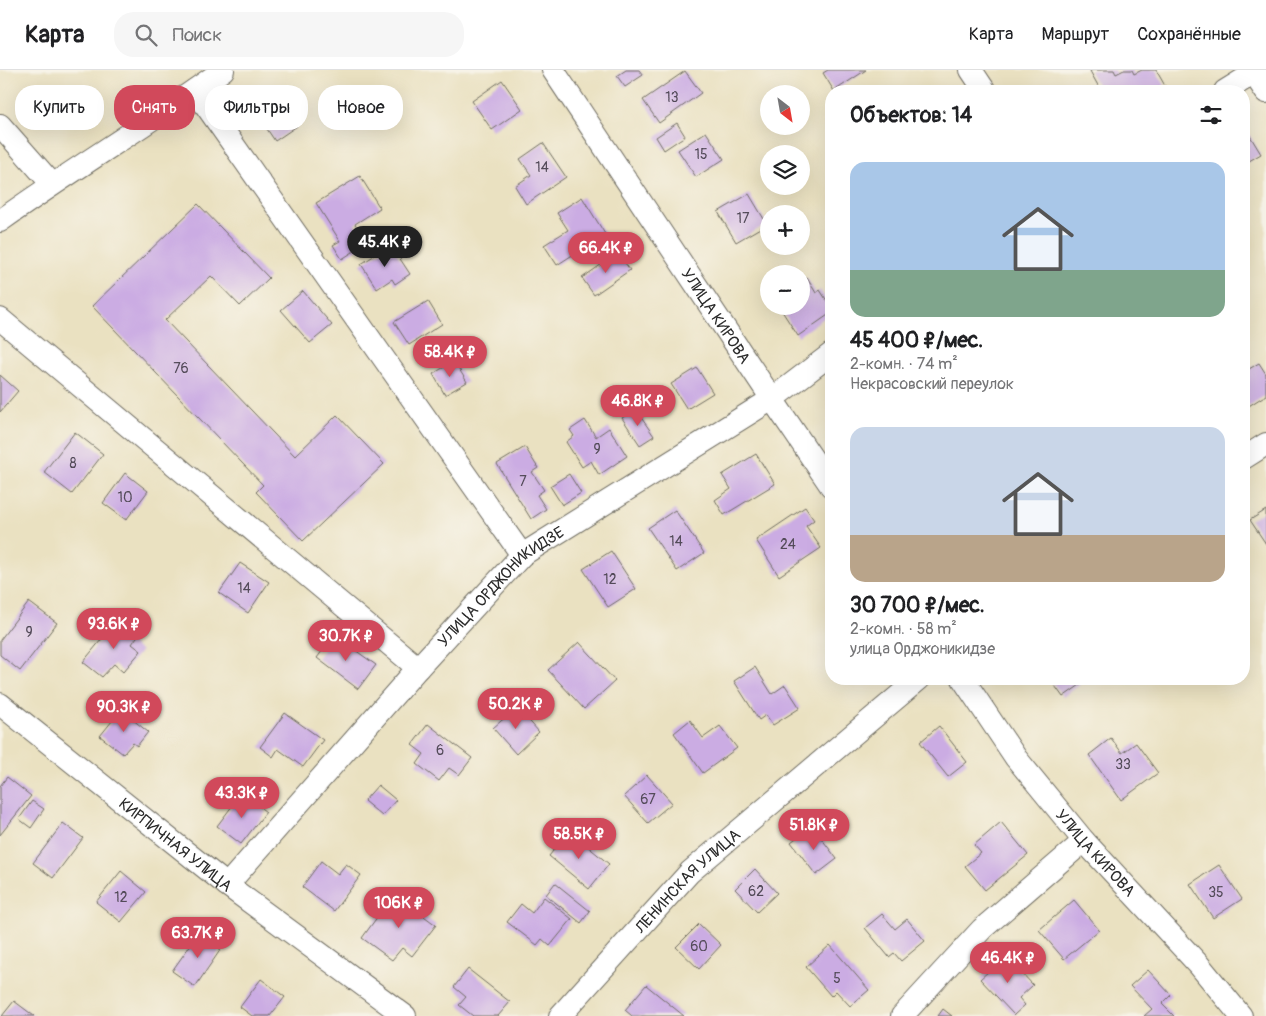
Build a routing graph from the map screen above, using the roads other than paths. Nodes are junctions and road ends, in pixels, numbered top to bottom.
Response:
1 (222, 70) edge
2 (553, 70) edge
3 (971, 70) edge
4 (1256, 72) edge
5 (981, 85) edge
6 (1235, 85) edge
7 (195, 90) joint
8 (1266, 92) edge
9 (0, 124) edge
10 (134, 130) edge
11 (52, 184) junction
12 (0, 221) edge
13 (0, 318) edge
14 (825, 359) edge
15 (772, 400) junction
16 (1266, 444) edge
17 (1250, 454) edge
18 (825, 477) edge
19 (522, 555) junction
20 (418, 668) junction
21 (912, 685) edge
22 (967, 685) edge
23 (0, 704) edge
24 (1084, 841) junction
25 (227, 885) junction
26 (405, 1016) edge
27 (560, 1016) edge
28 (902, 1016) edge
29 (1241, 1016) edge

1 - 7 street
2 - 15 street, УЛИЦА КИРОВА
3 - 5 street
4 - 6 street
4 - 8 street
7 - 19 street
9 - 11 street
10 - 11 street
11 - 12 street
13 - 20 street
14 - 15 street, УЛИЦА ОРДЖОНИКИДЗЕ
15 - 18 street, УЛИЦА КИРОВА
15 - 19 street, УЛИЦА ОРДЖОНИКИДЗЕ
16 - 17 street
19 - 20 street, УЛИЦА ОРДЖОНИКИДЗЕ
20 - 25 street, УЛИЦА ОРДЖОНИКИДЗЕ
21 - 27 street, ЛЕНИНСКАЯ УЛИЦА
22 - 24 street, УЛИЦА КИРОВА
23 - 25 street, КИРПИЧНАЯ УЛИЦА
24 - 28 street
24 - 29 street, УЛИЦА КИРОВА
25 - 26 street, КИРПИЧНАЯ УЛИЦА

